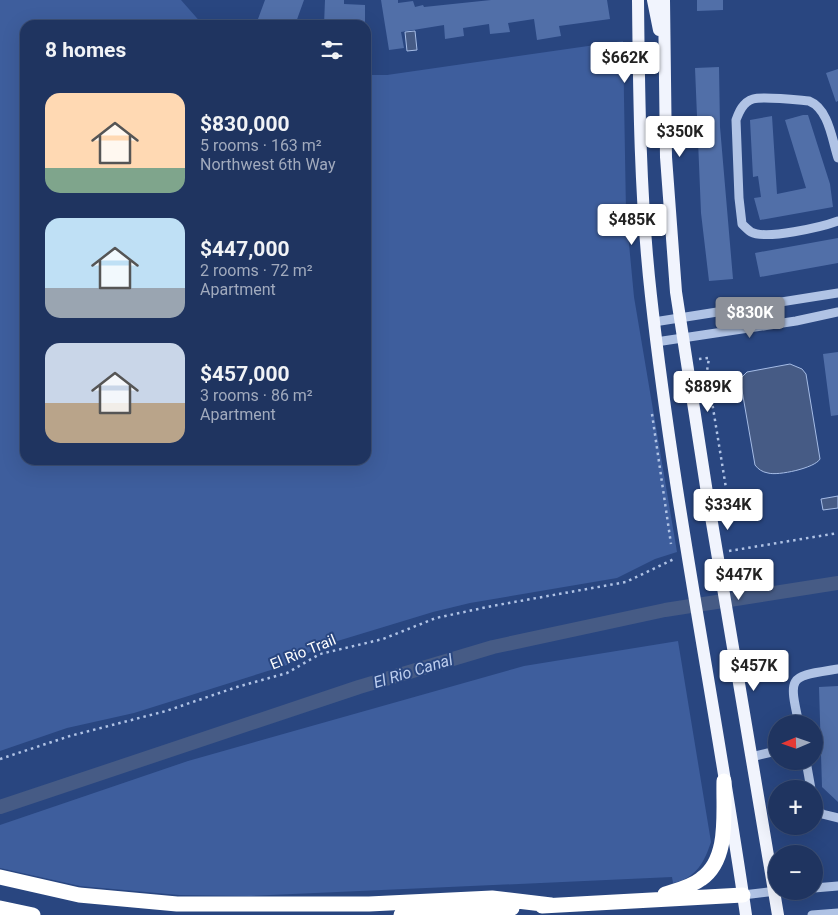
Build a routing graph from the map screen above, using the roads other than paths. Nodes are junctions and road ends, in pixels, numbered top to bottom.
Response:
1 (638, 0) edge
2 (653, 0) edge
3 (664, 0) edge
4 (665, 56) junction
5 (838, 158) edge
6 (838, 221) edge
7 (838, 293) edge
8 (838, 312) edge
9 (680, 318) junction
10 (654, 322) junction
11 (683, 337) junction
12 (656, 342) junction
13 (838, 669) edge
14 (797, 715) edge
15 (768, 753) edge
16 (751, 757) junction
17 (724, 781) junction
18 (823, 814) edge
19 (838, 818) edge
20 (768, 852) edge
21 (0, 877) edge
22 (838, 886) edge
23 (823, 887) edge
24 (768, 892) edge
25 (743, 895) junction
26 (647, 900) junction
27 (776, 900) edge
28 (551, 906) junction
29 (0, 908) edge
30 (838, 913) edge
31 (33, 915) edge
32 (401, 915) edge
33 (746, 915) edge
34 (778, 915) edge
35 (812, 915) edge

1 - 10 main road
2 - 4 main road
3 - 4 main road
4 - 9 main road
5 - 6 street
7 - 9 street
8 - 11 street
9 - 10 street
9 - 11 main road
10 - 12 main road
11 - 12 street
11 - 16 main road
12 - 17 main road
13 - 14 street
15 - 16 street
16 - 20 main road
17 - 25 main road
17 - 26 highway
18 - 19 street
21 - 28 highway
22 - 23 street
24 - 25 street
25 - 26 highway
25 - 33 main road
26 - 28 highway
27 - 34 main road
28 - 32 highway
29 - 31 highway
30 - 35 street

